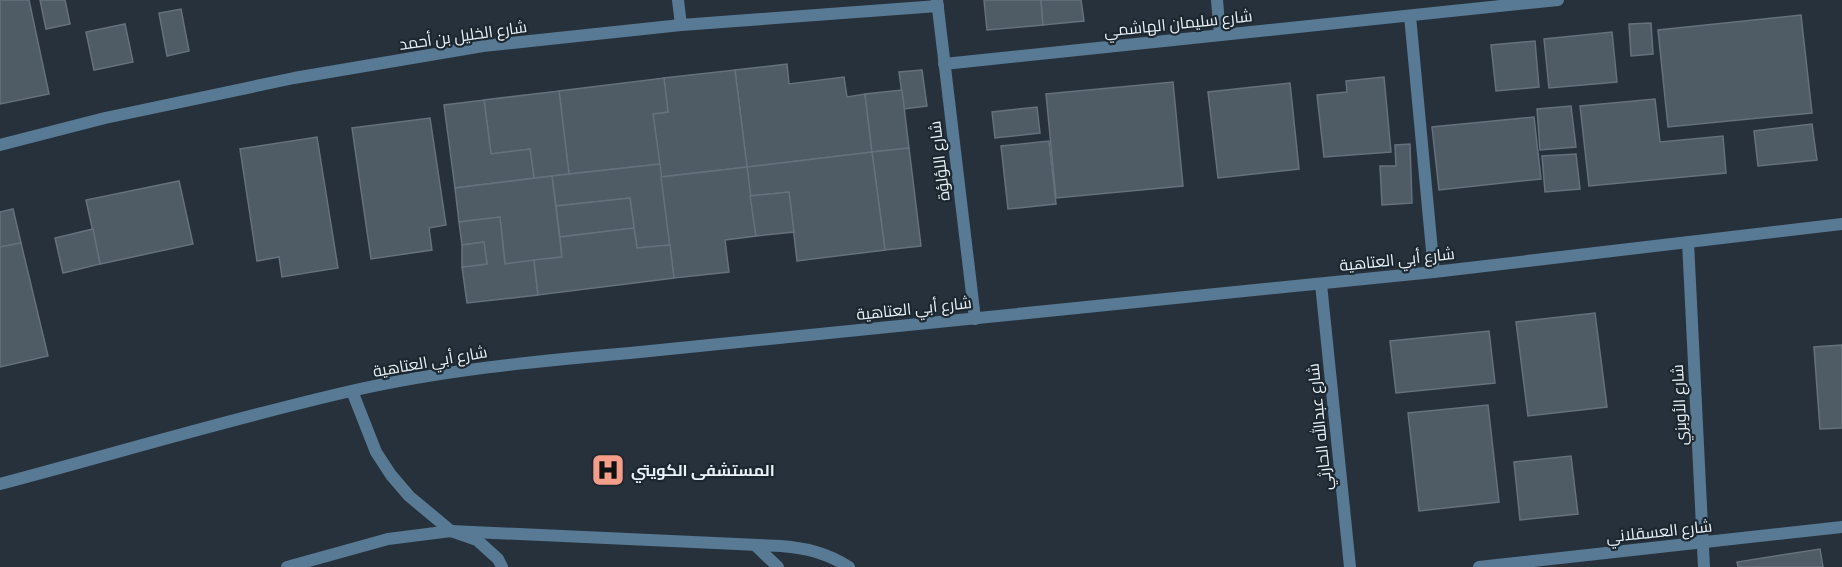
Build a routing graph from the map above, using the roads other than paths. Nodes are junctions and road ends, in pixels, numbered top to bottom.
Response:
1 (678, 0) edge
2 (1217, 0) edge
3 (1558, 0) edge
4 (937, 3) edge
5 (1486, 4) edge
6 (1410, 16) junction
7 (681, 25) junction
8 (1220, 35) junction
9 (944, 64) junction
10 (0, 145) edge
11 (1842, 224) edge
12 (1688, 242) junction
13 (1434, 272) junction
14 (1321, 284) junction
15 (975, 318) junction
16 (352, 391) junction
17 (0, 484) edge
18 (1842, 527) edge
19 (451, 531) junction
20 (1701, 542) junction
21 (754, 545) junction
22 (287, 567) edge
23 (502, 567) edge
24 (778, 567) edge
25 (849, 567) edge
26 (1350, 567) edge
27 (1479, 567) edge
28 (1704, 567) edge

1 - 7 street
2 - 8 street
3 - 5 street, شارع سليمان الهاشمي
4 - 7 street, شارع الخليل بن أحمد
4 - 9 street, شارع اللؤلؤة
5 - 6 street, شارع سليمان الهاشمي
6 - 8 street, شارع سليمان الهاشمي
6 - 13 street
7 - 10 street, شارع الخليل بن أحمد
8 - 9 street, شارع سليمان الهاشمي
9 - 15 street, شارع اللؤلؤة
11 - 12 street, شارع أبي العتاهية
12 - 13 street, شارع أبي العتاهية
12 - 20 street, شارع الأوبزي
13 - 14 street, شارع أبي العتاهية
14 - 15 street, شارع أبي العتاهية
14 - 26 street, شارع عبدالله الحارثي
15 - 16 street, شارع أبي العتاهية
16 - 17 street, شارع أبي العتاهية
16 - 19 street
18 - 20 street, شارع العسقلاني
19 - 21 street
19 - 22 street
19 - 23 street
20 - 27 street, شارع العسقلاني
20 - 28 street, شارع الأوبزي
21 - 24 street
21 - 25 street

